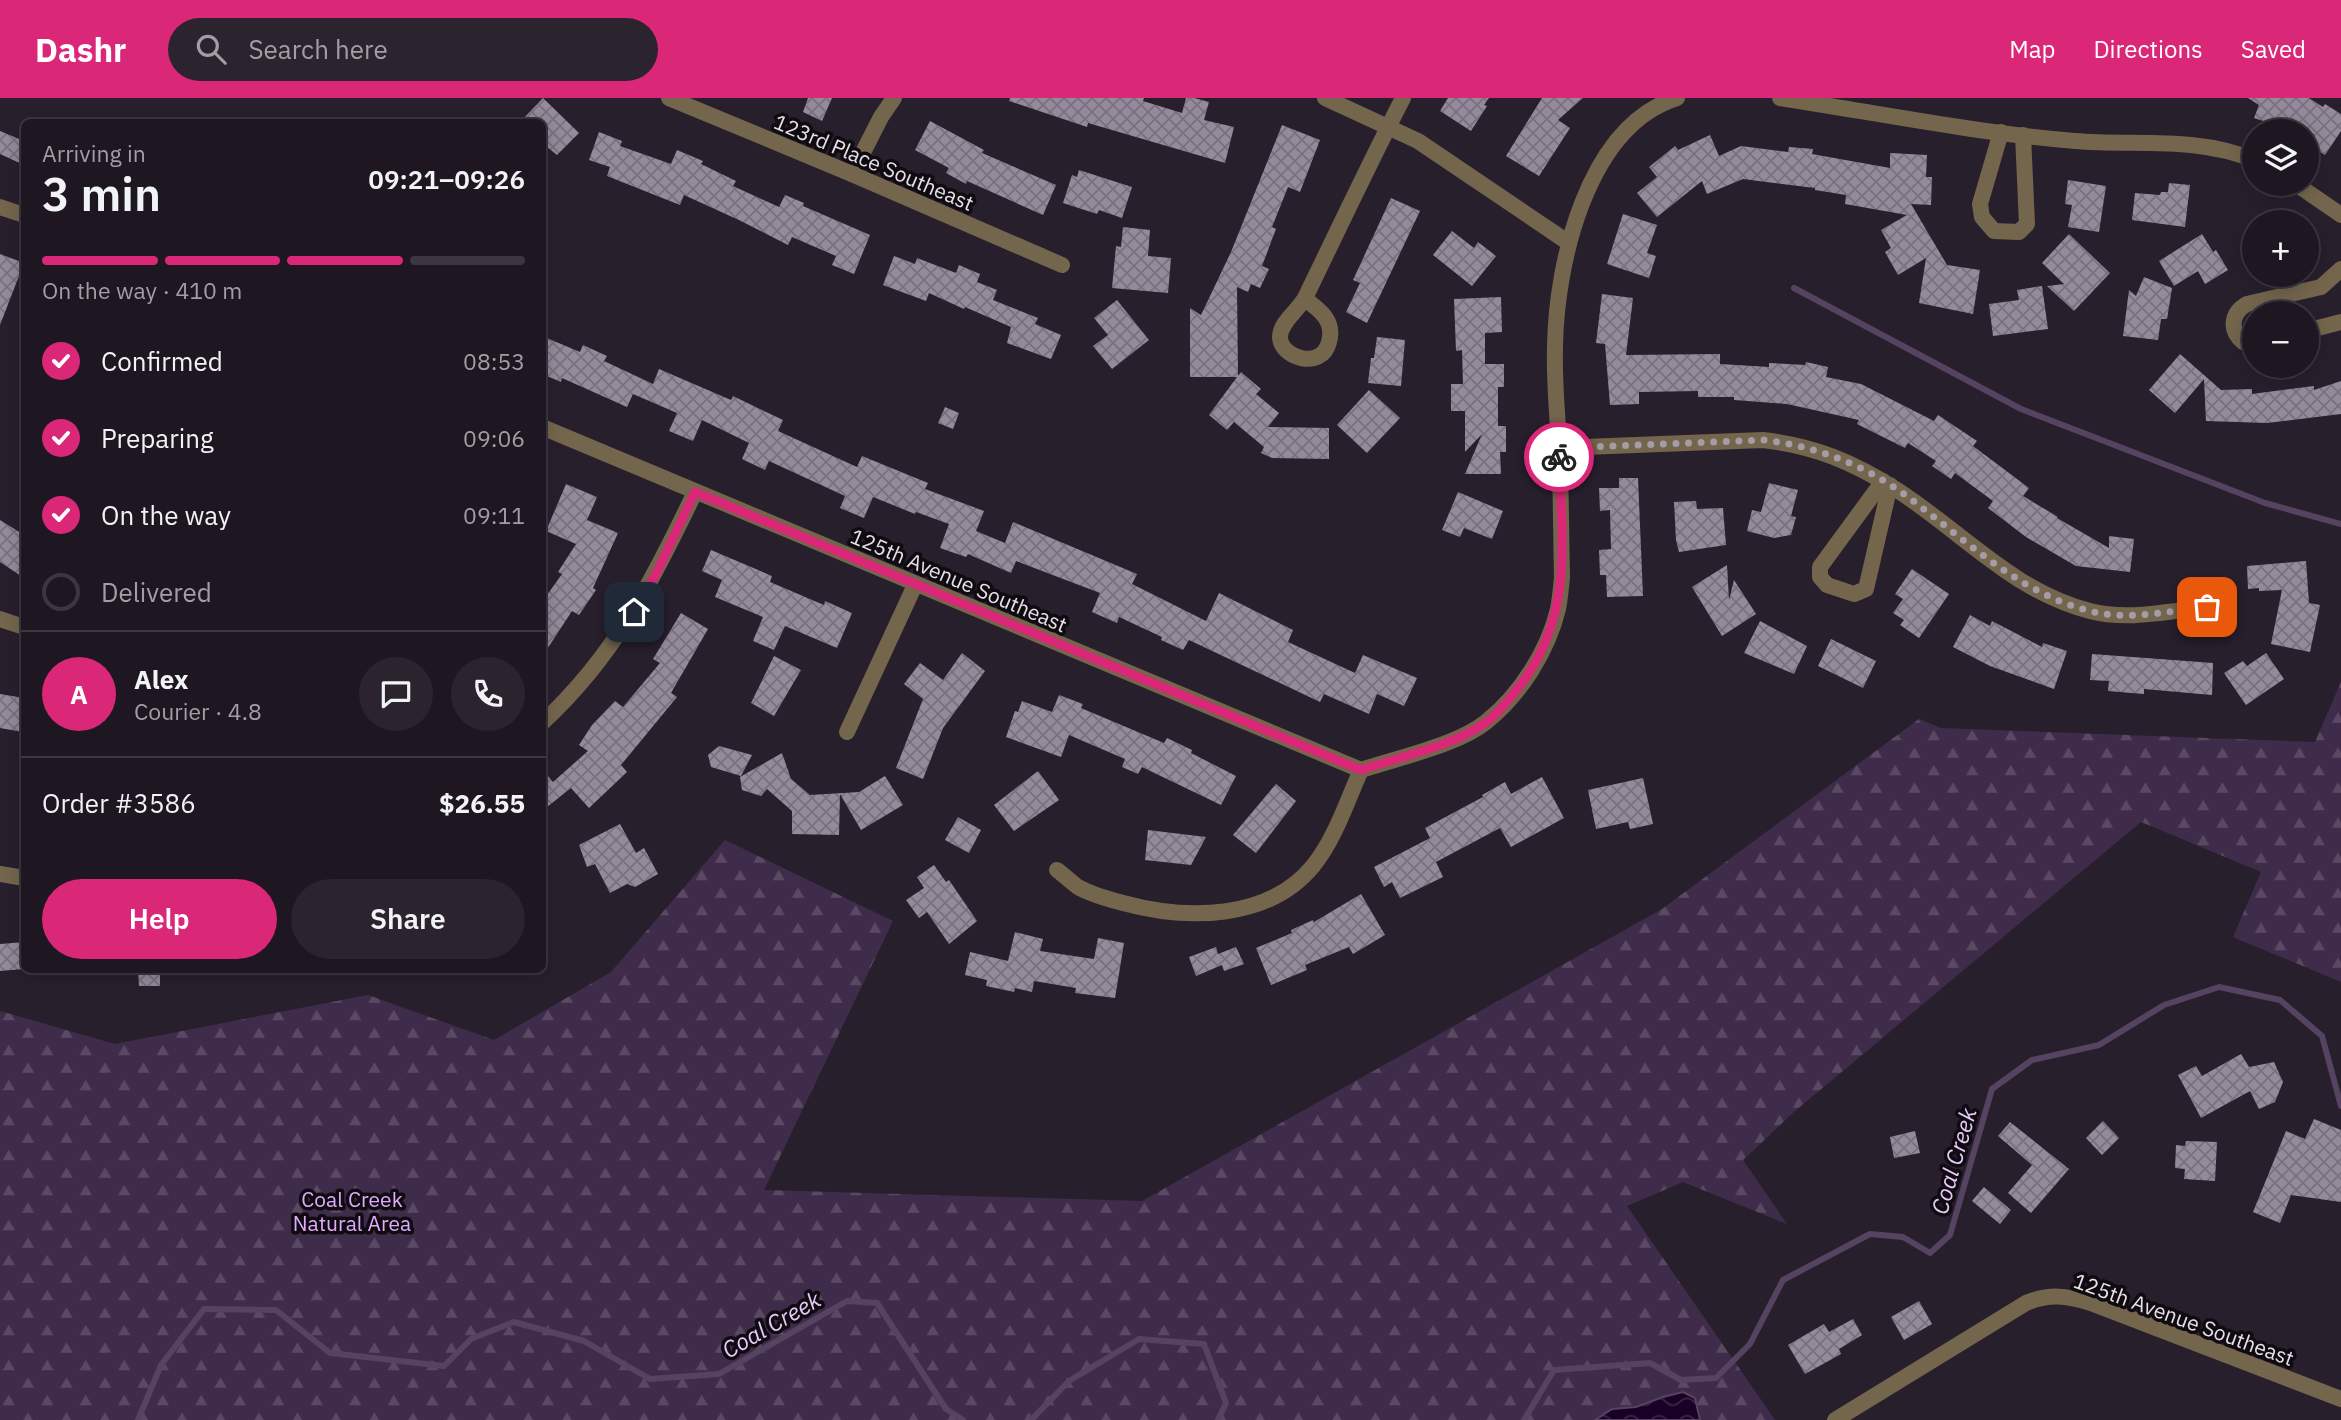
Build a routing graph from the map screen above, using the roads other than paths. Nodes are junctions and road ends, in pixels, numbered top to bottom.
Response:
1 (669, 98) edge
2 (894, 98) edge
3 (1325, 98) edge
4 (1403, 98) edge
5 (1677, 98) edge
6 (1780, 98) edge
7 (1389, 126) junction
8 (2001, 132) junction
9 (2023, 135) junction
10 (2242, 155) edge
11 (852, 174) junction
12 (2313, 196) edge
13 (0, 207) edge
14 (21, 214) edge
15 (2341, 215) edge
16 (1569, 243) junction
17 (1062, 265) dead end
18 (2341, 270) edge
19 (1305, 299) dead end
20 (2260, 301) edge
21 (2242, 307) edge
22 (2341, 323) edge
23 (2319, 328) edge
24 (2242, 341) edge
25 (546, 429) edge
26 (1559, 448) junction
27 (1886, 483) junction
28 (695, 492) junction
29 (915, 584) junction
30 (2207, 607) dead end
31 (0, 619) edge
32 (21, 626) edge
33 (546, 719) edge
34 (847, 732) dead end
35 (1361, 770) junction
36 (1057, 870) dead end
37 (0, 874) edge
38 (21, 878) edge
39 (2341, 1399) edge
40 (1835, 1420) edge

1 - 11 street, 123rd Place Southeast
2 - 11 street
3 - 7 street
4 - 7 street
5 - 16 street
6 - 8 street
7 - 16 street
7 - 19 street
8 - 9 street
8 - 9 street
9 - 10 street
11 - 17 street, 123rd Place Southeast
12 - 15 street
13 - 14 street
16 - 26 street
18 - 20 street
21 - 24 street
22 - 23 street
25 - 28 street, 125th Avenue Southeast
26 - 27 street
26 - 35 street
27 - 27 street
27 - 30 street
28 - 29 street, 125th Avenue Southeast
28 - 33 street
29 - 34 street
29 - 35 street, 125th Avenue Southeast
31 - 32 street
35 - 36 street
37 - 38 street
39 - 40 street, 125th Avenue Southeast

